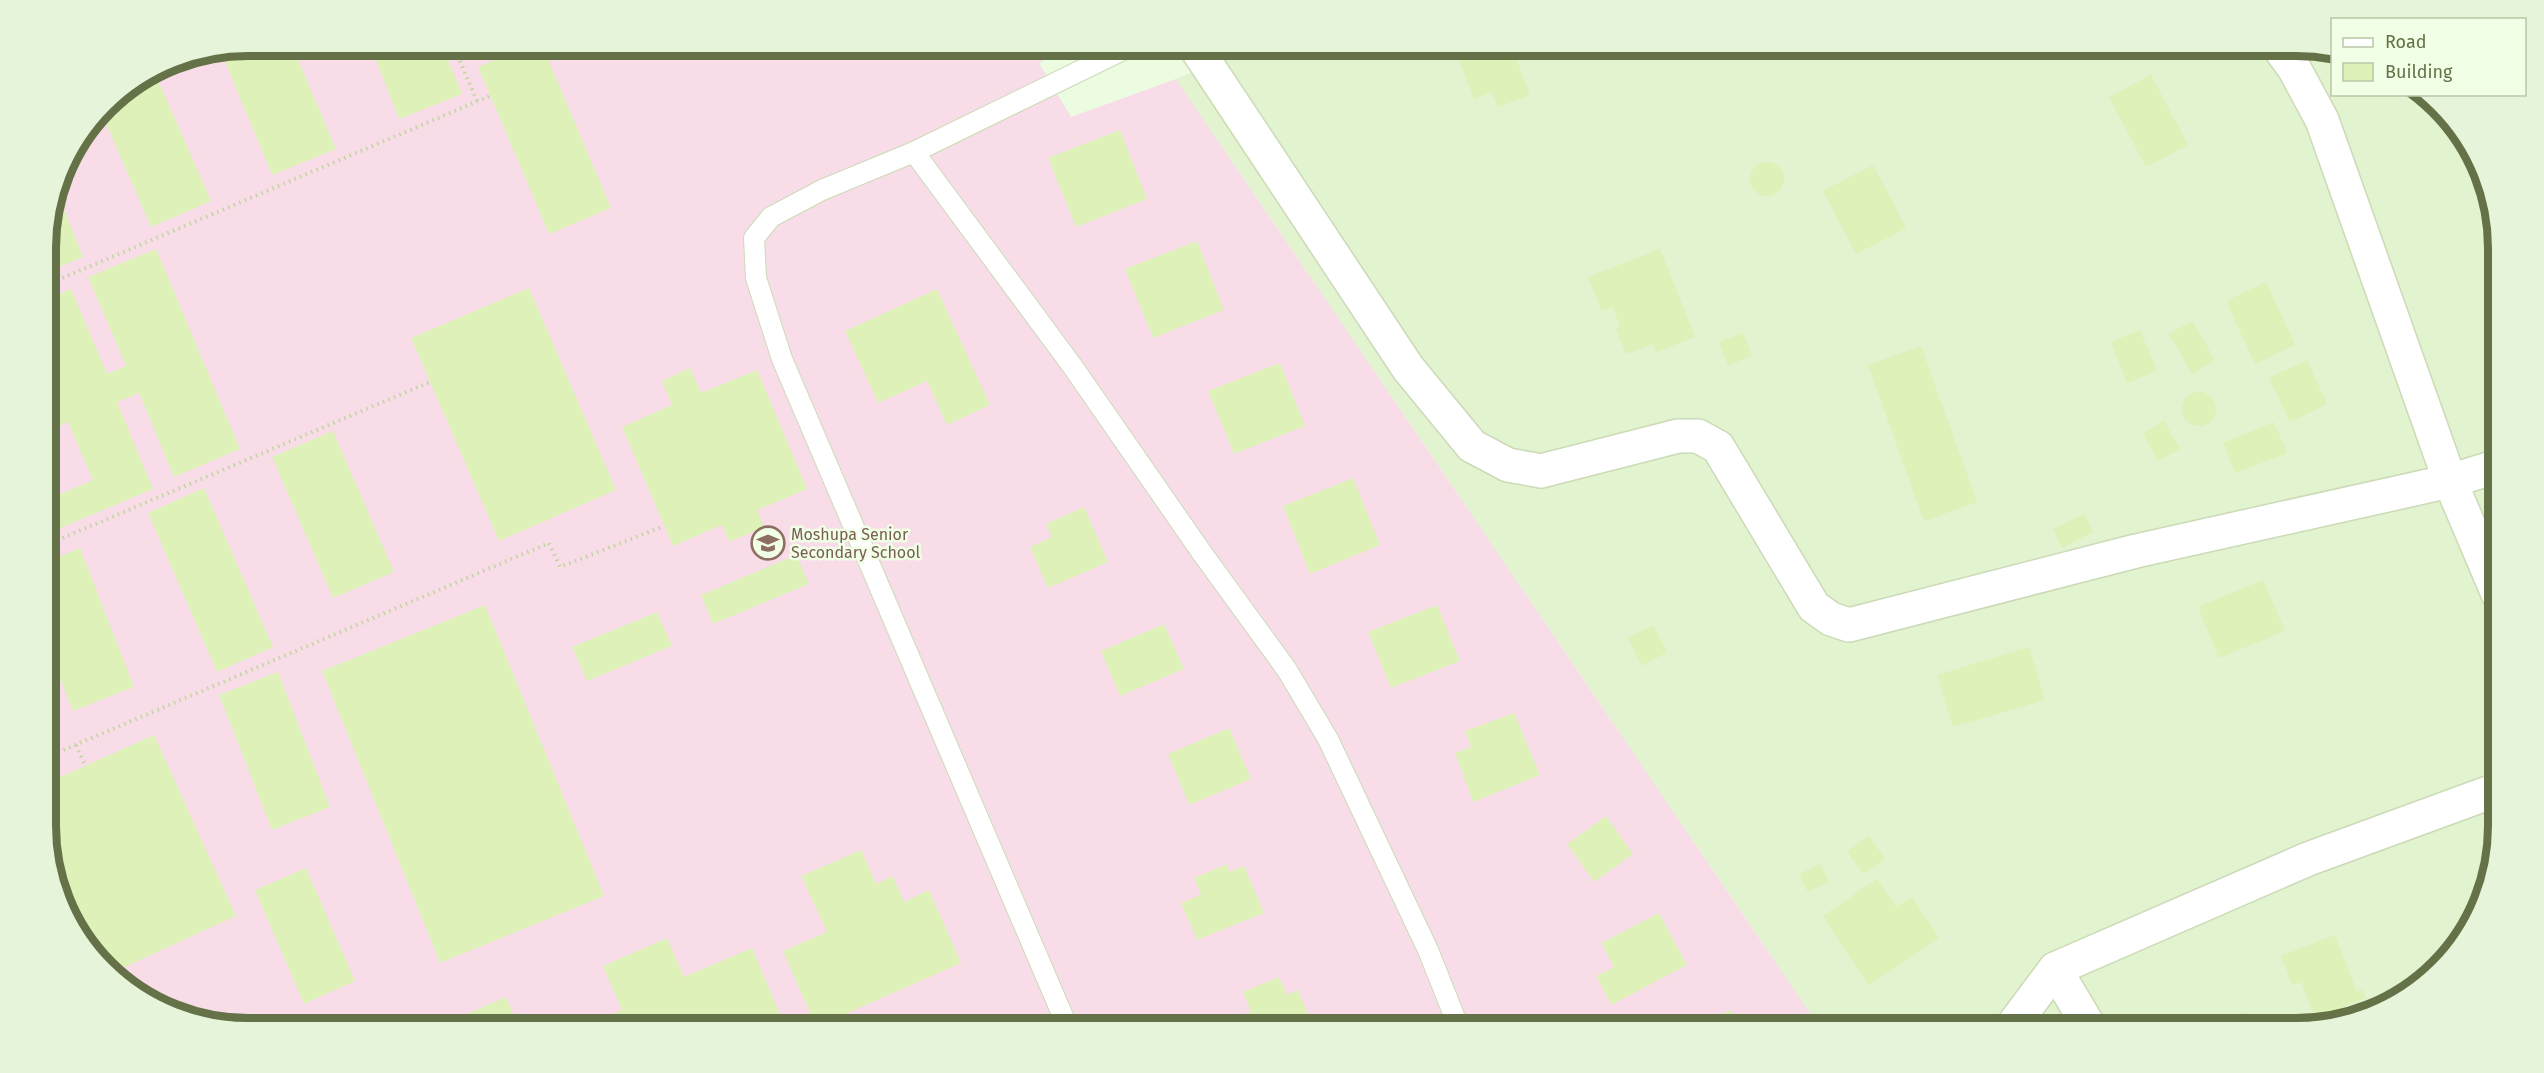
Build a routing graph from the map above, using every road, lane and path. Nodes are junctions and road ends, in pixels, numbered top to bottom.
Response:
1 (458, 56) edge
2 (1110, 56) edge
3 (1201, 56) edge
4 (2285, 56) edge
5 (2331, 87) edge
6 (490, 96) dead end
7 (477, 101) junction
8 (2322, 120) junction
9 (914, 152) junction
10 (56, 281) edge
11 (430, 382) dead end
12 (2488, 469) edge
13 (2450, 481) junction
14 (664, 526) dead end
15 (56, 541) edge
16 (2488, 570) edge
17 (76, 745) junction
18 (56, 753) edge
19 (85, 765) dead end
20 (2488, 793) edge
21 (2055, 969) junction
22 (1455, 1017) edge
23 (2019, 1017) edge
24 (2084, 1017) edge
25 (1064, 1018) edge

1 - 7 path
2 - 9 lane
3 - 13 street
4 - 8 street
5 - 8 street
6 - 7 path
7 - 10 path
8 - 13 street
9 - 22 lane
9 - 25 lane
11 - 15 path
12 - 13 street
13 - 16 street
14 - 17 path
17 - 18 path
17 - 19 path
20 - 21 street
21 - 23 street
21 - 24 street

